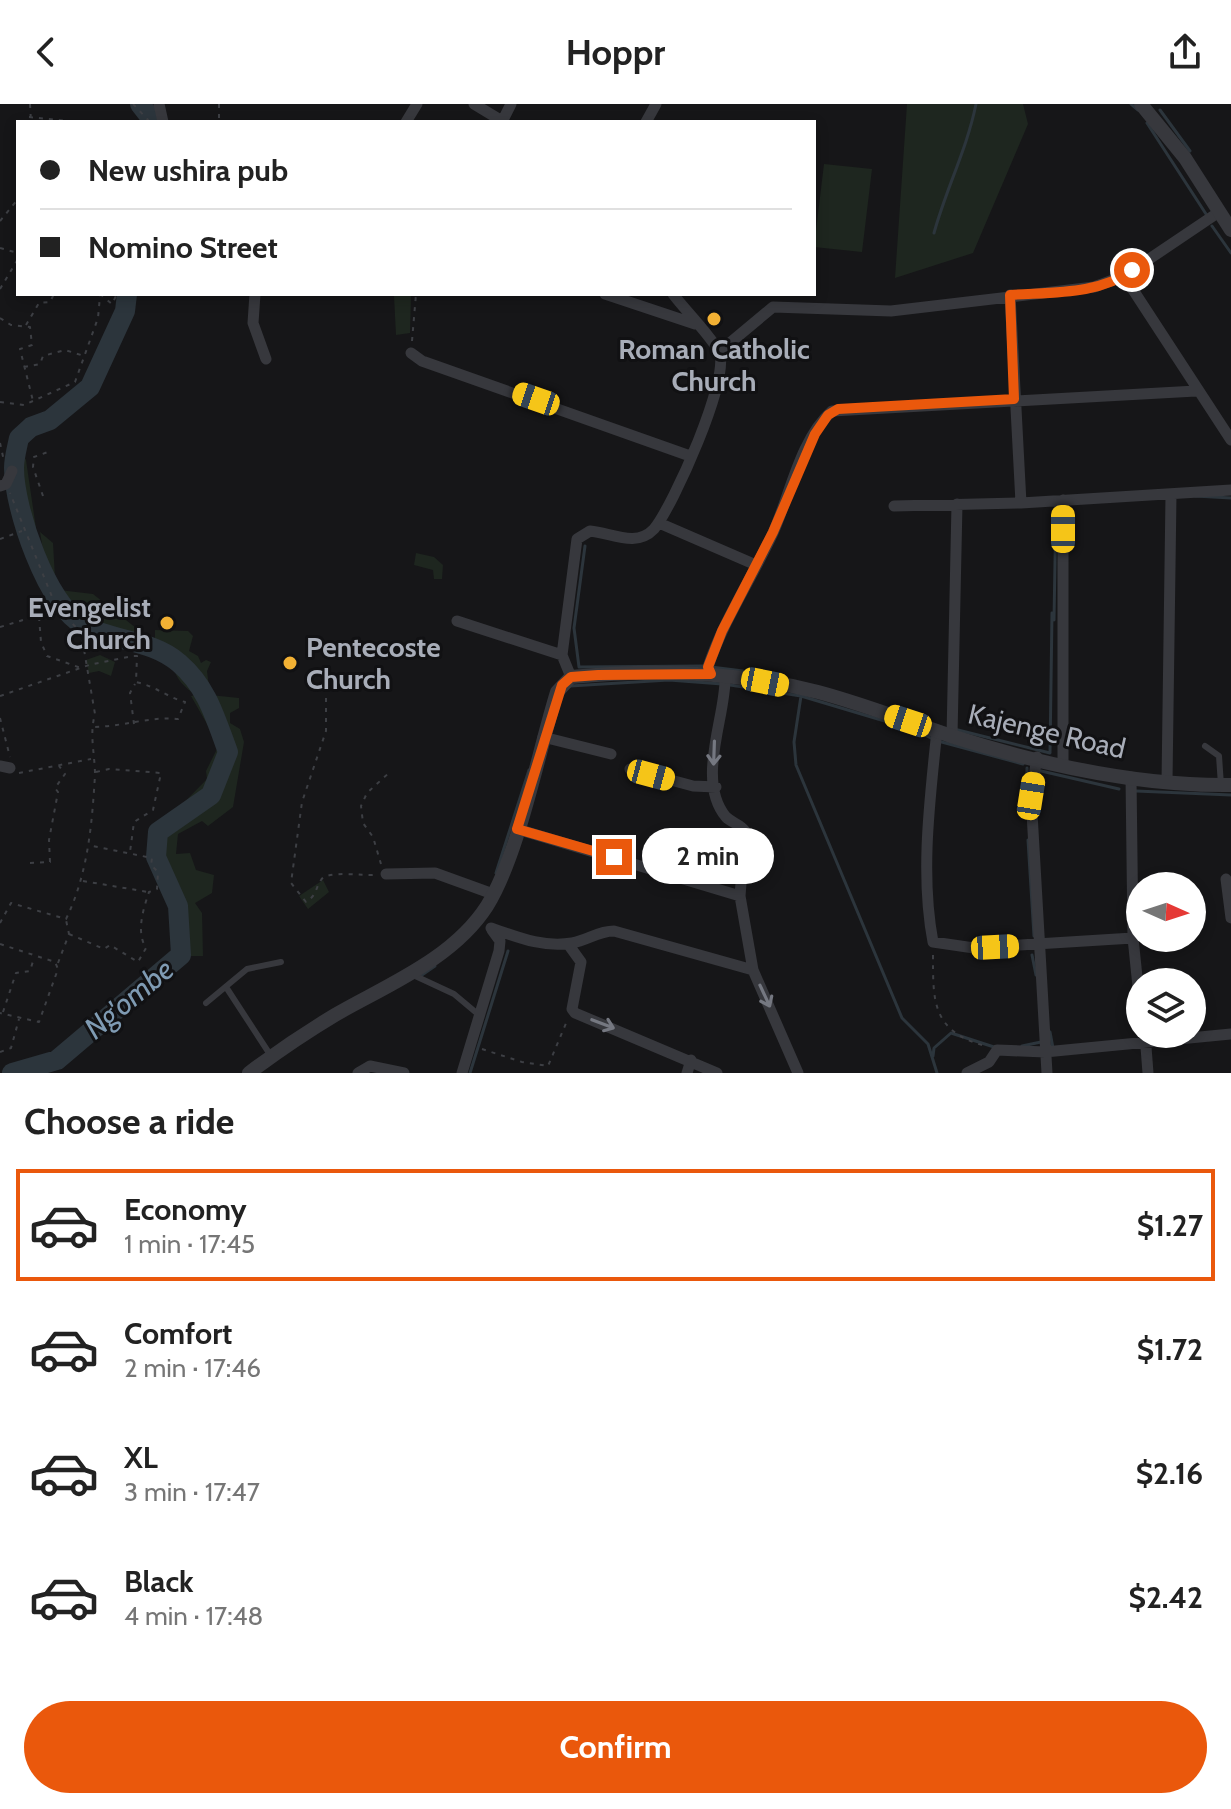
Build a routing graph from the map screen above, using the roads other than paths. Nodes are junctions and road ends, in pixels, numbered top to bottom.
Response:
1 (474, 104) edge
2 (1145, 106) edge
3 (499, 120) edge
4 (1219, 212) junction
5 (1231, 230) edge
6 (1124, 276) junction
7 (1010, 295) junction
8 (255, 296) edge
9 (611, 296) edge
10 (674, 296) edge
11 (695, 324) junction
12 (719, 352) junction
13 (411, 353) road end
14 (266, 359) dead end
15 (1196, 391) junction
16 (1014, 399) junction
17 (1231, 440) edge
18 (690, 456) junction
19 (1231, 490) edge
20 (1171, 495) junction
21 (1063, 500) junction
22 (1021, 503) junction
23 (957, 504) junction
24 (894, 506) dead end
25 (659, 523) junction
26 (756, 565) junction
27 (457, 621) dead end
28 (562, 655) junction
29 (718, 675) junction
30 (571, 677) junction
31 (937, 730) junction
32 (952, 736) junction
33 (543, 737) junction
34 (1205, 746) dead end
35 (611, 754) dead end
36 (1037, 757) junction
37 (1063, 764) junction
38 (630, 769) dead end
39 (1131, 777) junction
40 (1167, 782) junction
41 (1226, 785) edge
42 (716, 787) junction
43 (517, 829) junction
44 (1132, 872) edge
45 (386, 874) road end
46 (1226, 879) dead end
47 (493, 894) junction
48 (740, 896) junction
49 (478, 917) junction
50 (1231, 918) edge
51 (491, 928) junction
52 (1126, 938) edge
53 (568, 944) junction
54 (1038, 944) junction
55 (281, 962) dead end
56 (753, 970) junction
57 (411, 974) junction
58 (226, 987) junction
59 (206, 1003) dead end
60 (479, 1016) junction
61 (1231, 1034) edge
62 (1206, 1035) edge
63 (1126, 1041) edge
64 (1147, 1048) edge
65 (1045, 1052) junction
66 (271, 1056) junction
67 (691, 1060) junction
68 (249, 1073) edge
69 (358, 1073) edge
70 (404, 1073) edge
71 (462, 1073) edge
72 (687, 1073) edge
73 (717, 1073) edge
74 (798, 1073) edge
75 (967, 1073) edge
76 (1047, 1073) edge
77 (1148, 1073) edge

1 - 3 street
2 - 4 street
4 - 5 street
4 - 6 street
6 - 7 street
6 - 15 street
7 - 12 street
7 - 16 street
8 - 14 street
9 - 11 street
10 - 11 street
11 - 12 street
12 - 18 street
13 - 18 street
15 - 16 street
15 - 17 street
16 - 22 street
16 - 26 street
18 - 25 street
19 - 20 street
20 - 21 street
20 - 40 street
21 - 22 street
21 - 37 street
22 - 23 street
23 - 24 street
23 - 32 street
25 - 26 street
25 - 28 street
26 - 29 street
27 - 28 street
28 - 30 street
29 - 30 street, Kajenge Road
29 - 31 street, Kajenge Road
29 -> 42 street
30 - 33 street
31 - 32 street, Kajenge Road
31 - 54 street
32 - 36 street, Kajenge Road
33 - 35 street
33 - 43 street
34 - 41 lane
36 - 37 street, Kajenge Road
36 - 54 street
37 - 39 street, Kajenge Road
38 - 42 street
39 - 40 street, Kajenge Road
39 - 44 street
40 - 41 street, Kajenge Road
42 - 48 street
43 - 47 street
43 - 48 street
45 - 47 street
46 - 50 street
47 - 49 street
48 - 56 street
49 - 51 street
49 - 57 street
51 - 53 street
51 - 60 street
52 - 54 street
53 - 56 street
53 -> 67 street
54 - 65 street
55 - 58 lane
56 -> 74 street
57 - 60 lane
57 - 66 street
58 - 59 lane
58 - 66 lane
60 - 71 street
61 - 62 street
63 - 65 street
64 - 77 street
65 - 75 street
65 - 76 street
66 - 68 street
67 - 72 street
67 - 73 street
69 - 70 street

